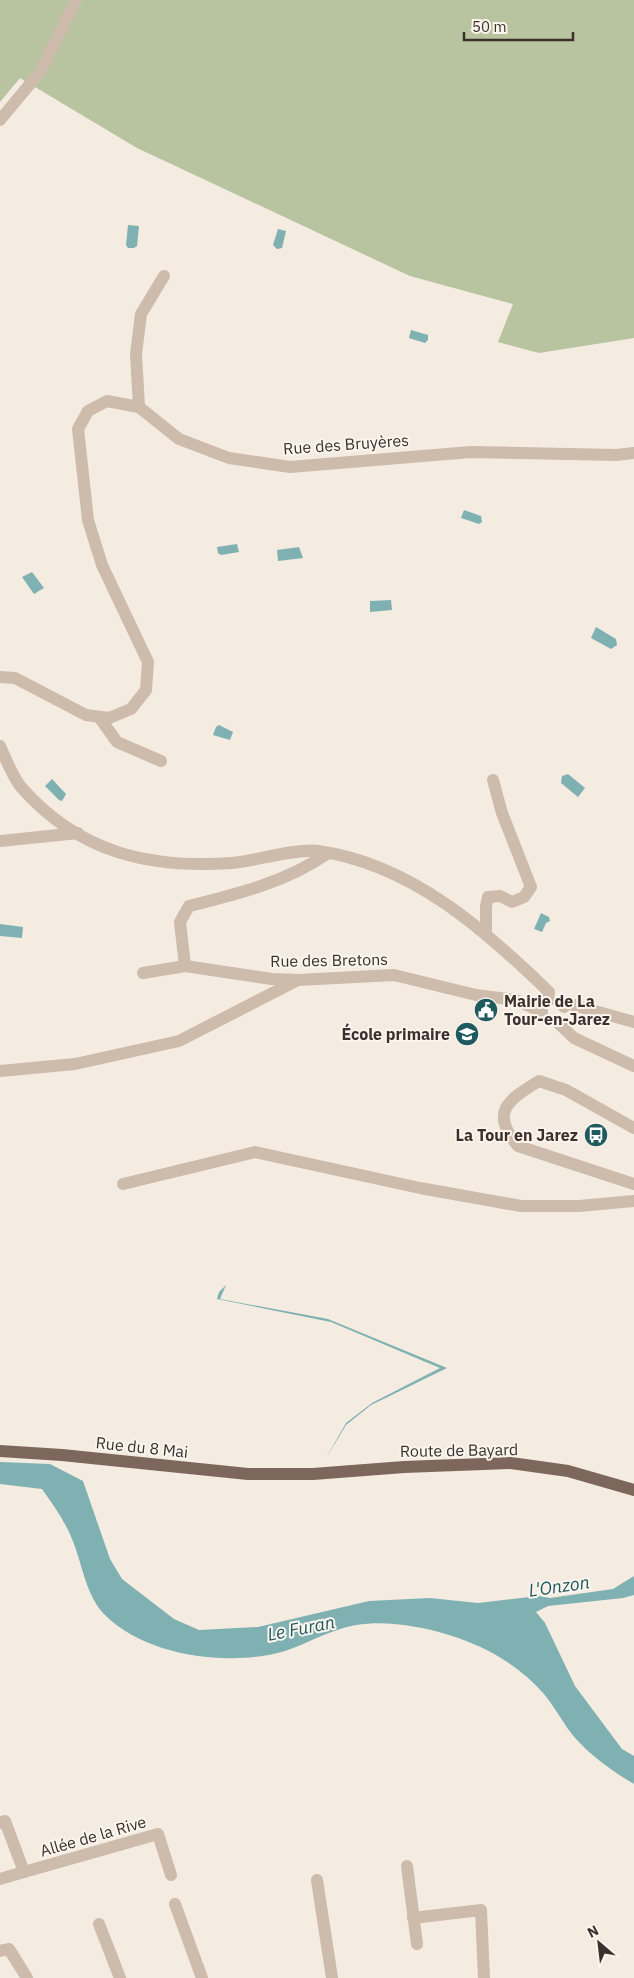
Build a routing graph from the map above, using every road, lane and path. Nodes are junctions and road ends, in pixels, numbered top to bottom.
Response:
1 (76, 0) edge
2 (0, 120) edge
3 (164, 276) dead end
4 (139, 407) junction
5 (634, 453) edge
6 (0, 676) edge
7 (100, 717) junction
8 (0, 746) edge
9 (161, 761) dead end
10 (493, 780) dead end
11 (78, 833) junction
12 (0, 841) edge
13 (328, 853) junction
14 (486, 933) junction
15 (185, 966) junction
16 (143, 973) dead end
17 (298, 980) junction
18 (545, 1007) junction
19 (564, 1007) junction
20 (557, 1022) junction
21 (634, 1022) edge
22 (634, 1066) edge
23 (0, 1071) edge
24 (634, 1128) edge
25 (124, 1184) dead end
26 (634, 1184) edge
27 (634, 1201) edge
28 (0, 1452) edge
29 (281, 1474) joint
30 (634, 1490) edge
31 (0, 1822) edge
32 (407, 1866) dead end
33 (24, 1872) junction
34 (171, 1875) dead end
35 (0, 1879) edge
36 (317, 1880) dead end
37 (175, 1904) dead end
38 (413, 1918) junction
39 (99, 1924) dead end
40 (417, 1944) dead end
41 (0, 1951) edge
42 (27, 1978) edge
43 (120, 1978) edge
44 (202, 1978) edge
45 (332, 1978) edge
46 (484, 1978) edge

1 - 2 street
3 - 4 street
4 - 5 street, Rue des Bruyères
4 - 7 street, Rue des Bruyères
6 - 7 street, Rue des Bruyères
7 - 9 street
8 - 11 street
10 - 14 street
11 - 12 street
11 - 13 street
13 - 14 street
13 - 15 street
14 - 18 street
15 - 16 street, Rue des Bretons
15 - 17 street, Rue des Bretons
17 - 18 street, Rue des Bretons
17 - 23 street
18 - 19 street
18 - 20 street
19 - 20 street
19 - 21 street
20 - 22 street
24 - 26 street
25 - 27 street
28 - 29 main road, Rue du 8 Mai
29 - 30 main road, Route de Bayard
31 - 33 street, Allée de la Rive
32 - 38 street
33 - 34 street, Allée de la Rive
33 - 35 street, Allée de la Rive
36 - 45 street
37 - 44 street
38 - 40 street
38 - 46 street
39 - 43 street
41 - 42 street

